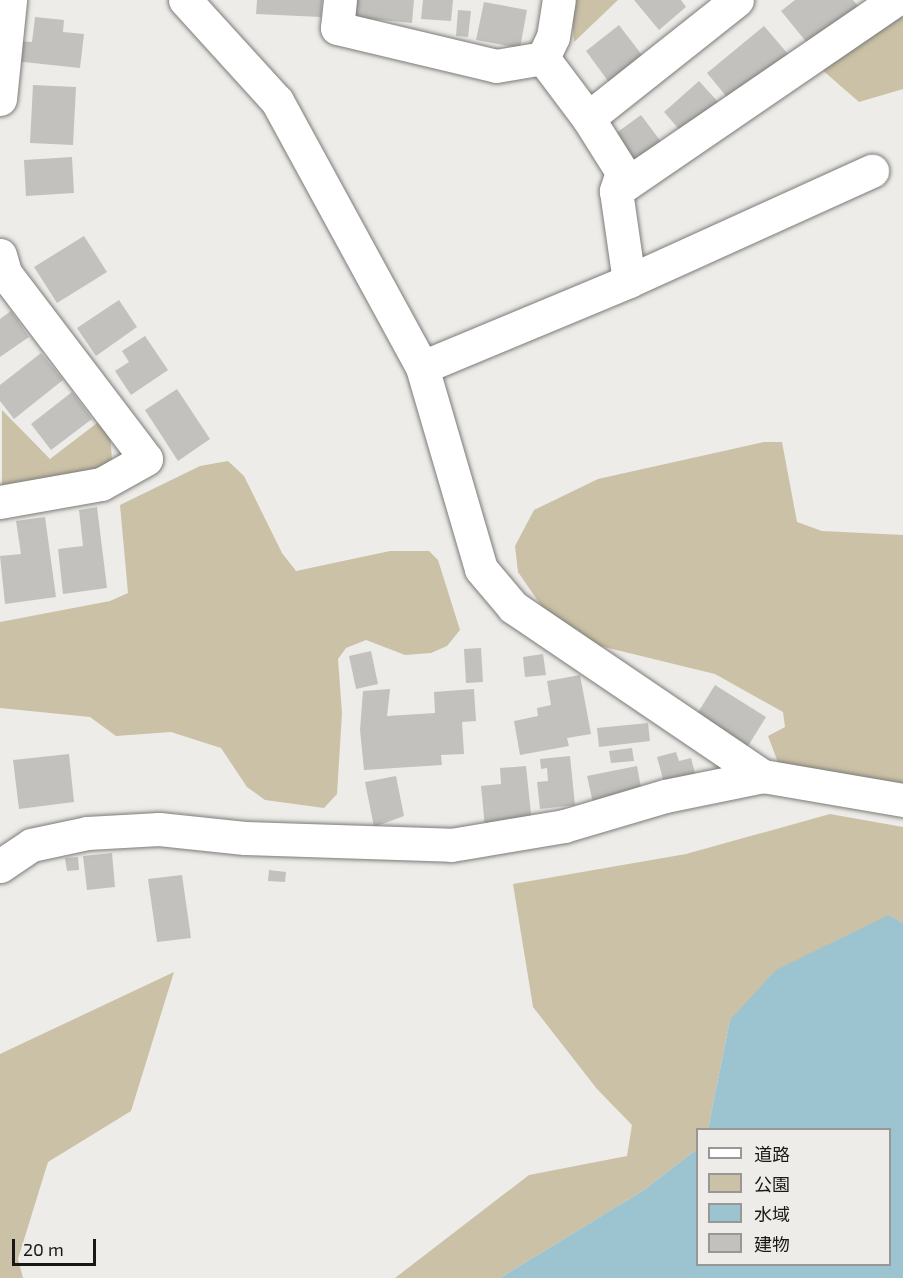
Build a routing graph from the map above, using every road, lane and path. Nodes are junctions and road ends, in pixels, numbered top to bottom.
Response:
1 (10, 0) edge
2 (185, 0) edge
3 (340, 0) edge
4 (559, 0) edge
5 (737, 0) edge
6 (895, 0) edge
7 (543, 58) junction
8 (0, 99) edge
9 (588, 118) junction
10 (872, 171) dead end
11 (616, 190) junction
12 (0, 255) edge
13 (629, 281) junction
14 (422, 367) junction
15 (0, 502) edge
16 (763, 776) junction
17 (903, 801) edge
18 (0, 866) edge

1 - 8 street
2 - 14 street
3 - 7 street
4 - 7 street
5 - 9 street
6 - 11 street
7 - 9 street
9 - 11 street
10 - 13 street
11 - 13 street
12 - 15 street
13 - 14 street
14 - 16 street
16 - 17 street
16 - 18 street

